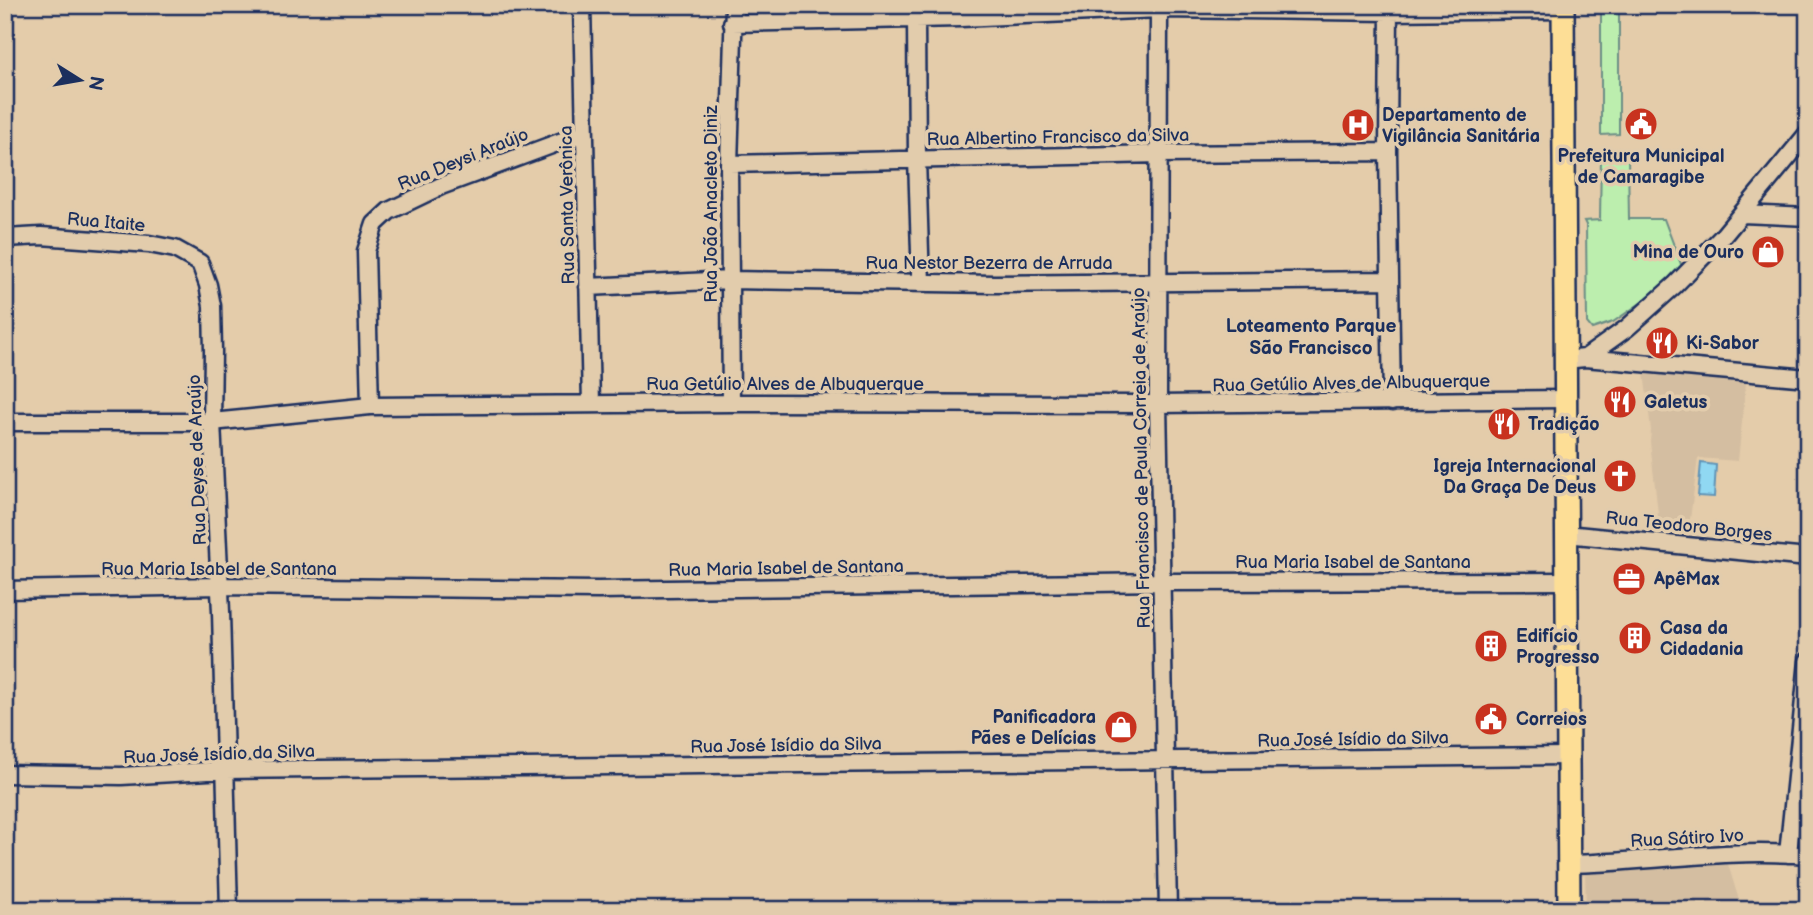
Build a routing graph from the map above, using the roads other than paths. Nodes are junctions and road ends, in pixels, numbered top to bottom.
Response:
1 (582, 5) edge
2 (734, 5) edge
3 (1159, 7) edge
4 (1389, 8) edge
5 (1563, 8) edge
6 (977, 11) edge
7 (916, 19) junction
8 (732, 23) junction
9 (584, 133) junction
10 (1808, 133) edge
11 (1388, 152) junction
12 (1159, 154) junction
13 (917, 159) junction
14 (729, 164) junction
15 (1742, 215) junction
16 (1808, 217) edge
17 (5, 237) edge
18 (200, 263) joint
19 (730, 280) junction
20 (1390, 280) junction
21 (1158, 282) junction
22 (921, 283) junction
23 (588, 287) junction
24 (1575, 359) junction
25 (1808, 378) edge
26 (1565, 399) junction
27 (1392, 402) junction
28 (731, 403) junction
29 (591, 404) junction
30 (1157, 404) junction
31 (370, 406) junction
32 (5, 422) edge
33 (212, 422) junction
34 (1566, 534) junction
35 (1808, 558) edge
36 (1567, 581) junction
37 (1161, 582) junction
38 (220, 586) junction
39 (5, 590) edge
40 (1808, 661) edge
41 (1568, 756) junction
42 (1165, 760) junction
43 (226, 770) junction
44 (5, 774) edge
45 (1788, 854) junction
46 (1808, 855) edge
47 (1569, 864) junction
48 (229, 910) edge
49 (1168, 910) edge
50 (1569, 910) edge

1 - 9 street, Rua Santa Verônica
2 - 8 street, Rua João Anacleto Diniz
3 - 4 street
3 - 6 street
3 - 12 street, Rua Francisco de Paula Correia de Araújo
4 - 5 street
4 - 11 street
5 - 24 main road
6 - 7 street
7 - 8 street
7 - 13 street
8 - 14 street, Rua João Anacleto Diniz
9 - 23 street, Rua Santa Verônica
9 - 31 street, Rua Deysi Araújo
10 - 15 street
11 - 12 street, Rua Albertino Francisco da Silva
11 - 20 street
12 - 13 street, Rua Albertino Francisco da Silva
12 - 21 street, Rua Francisco de Paula Correia de Araújo
13 - 14 street, Rua Albertino Francisco da Silva
13 - 22 street
14 - 19 street, Rua João Anacleto Diniz
15 - 16 street
15 - 24 street
17 - 18 street, Rua Itaite
18 - 33 street, Rua Deyse de Araújo
19 - 22 street, Rua Nestor Bezerra de Arruda
19 - 23 street, Rua Nestor Bezerra de Arruda
19 - 28 street, Rua João Anacleto Diniz
20 - 21 street, Rua Nestor Bezerra de Arruda
20 - 27 street
21 - 22 street, Rua Nestor Bezerra de Arruda
21 - 30 street, Rua Francisco de Paula Correia de Araújo
23 - 29 street, Rua Santa Verônica
24 - 25 street
24 - 26 main road
26 - 27 street, Rua Getúlio Alves de Albuquerque
26 - 34 main road
27 - 30 street, Rua Getúlio Alves de Albuquerque
28 - 29 street, Rua Getúlio Alves de Albuquerque
28 - 30 street, Rua Getúlio Alves de Albuquerque
29 - 31 street, Rua Getúlio Alves de Albuquerque
30 - 37 street, Rua Francisco de Paula Correia de Araújo
31 - 33 street, Rua Getúlio Alves de Albuquerque
32 - 33 street, Rua Getúlio Alves de Albuquerque
33 - 38 street, Rua Deyse de Araújo
34 - 35 street, Rua Teodoro Borges
34 - 36 main road
36 - 37 street, Rua Maria Isabel de Santana
36 - 41 main road
37 - 38 street, Rua Maria Isabel de Santana
37 - 42 street, Rua Francisco de Paula Correia de Araújo
38 - 39 street, Rua Maria Isabel de Santana
38 - 43 street, Rua Deyse de Araújo
40 - 45 street
41 - 42 street, Rua José Isídio da Silva
41 - 47 main road
42 - 43 street, Rua José Isídio da Silva
42 - 49 street, Rua Francisco de Paula Correia de Araújo
43 - 44 street, Rua José Isídio da Silva
43 - 48 street, Rua Deyse de Araújo
45 - 46 street, Rua Sátiro Ivo
45 - 47 street, Rua Sátiro Ivo
47 - 50 main road

